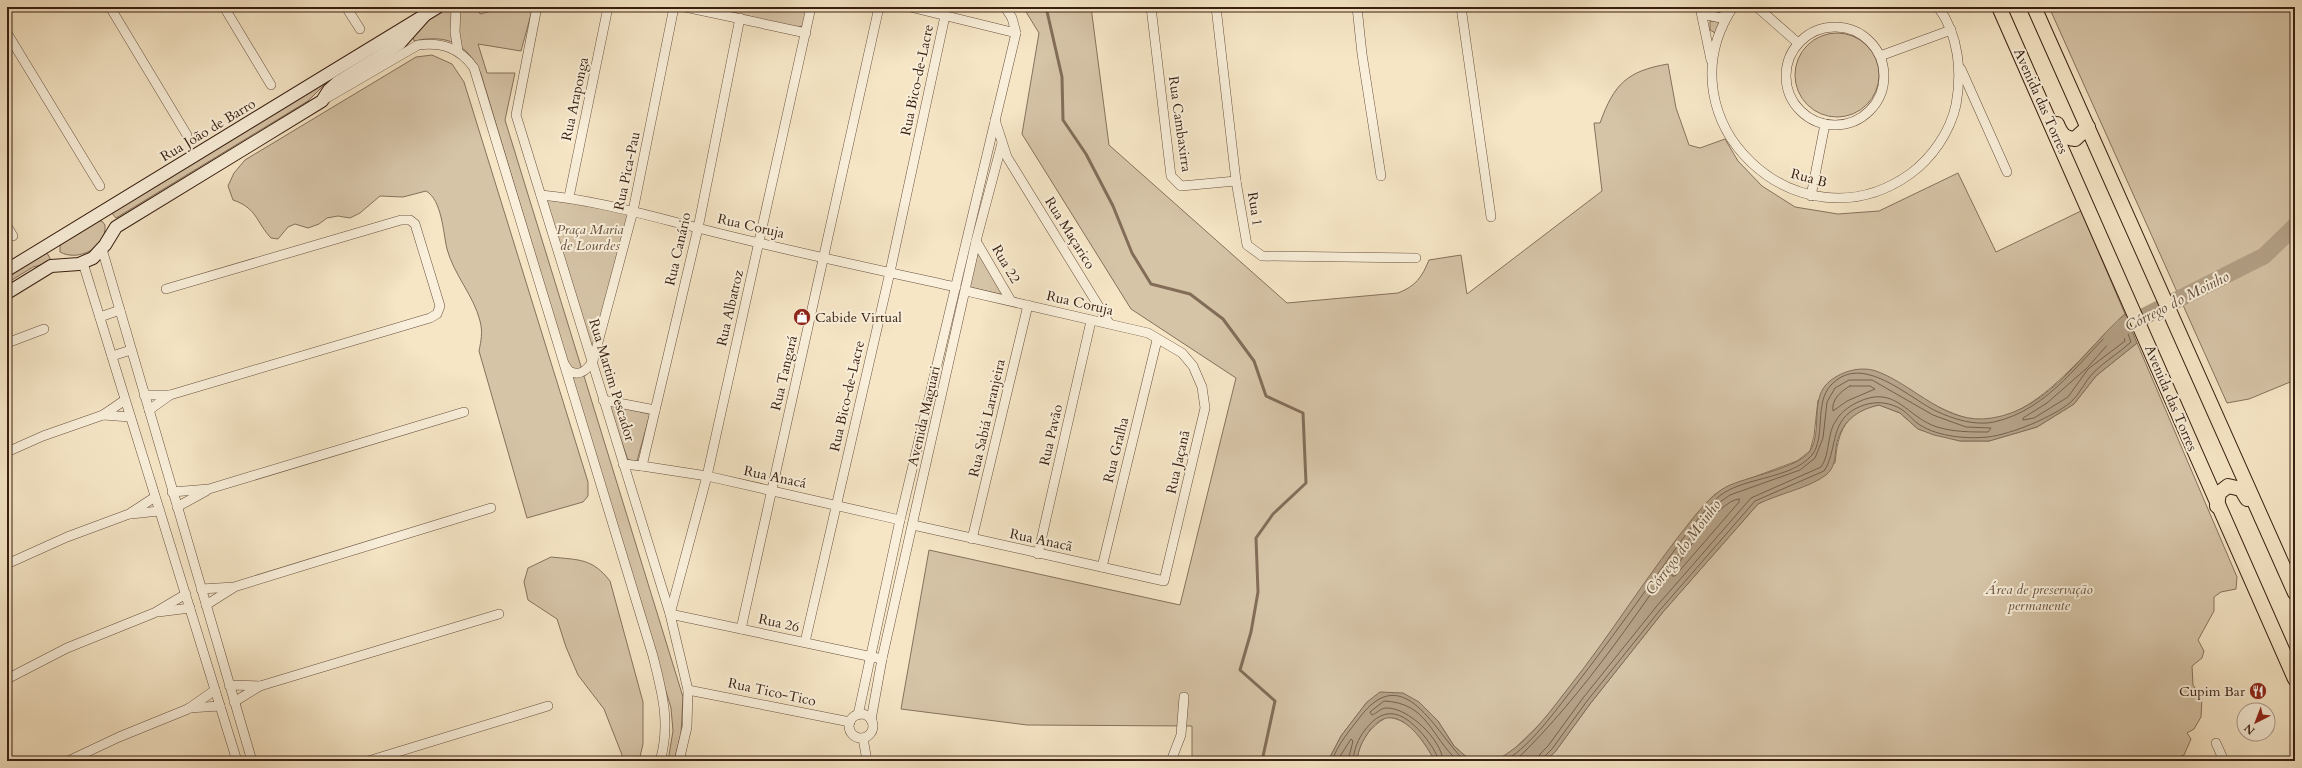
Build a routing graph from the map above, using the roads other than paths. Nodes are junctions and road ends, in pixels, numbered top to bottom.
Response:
1 (110, 7) edge
2 (224, 7) edge
3 (346, 7) edge
4 (438, 7) edge
5 (456, 7) edge
6 (537, 7) edge
7 (608, 7) edge
8 (674, 7) edge
9 (685, 7) edge
10 (812, 7) edge
11 (880, 7) edge
12 (910, 7) edge
13 (1004, 7) edge
14 (1151, 7) edge
15 (1216, 7) edge
16 (1357, 7) edge
17 (1461, 7) edge
18 (1757, 7) edge
19 (1938, 7) edge
20 (1999, 7) edge
21 (2034, 7) edge
22 (1732, 8) edge
23 (1701, 11) edge
24 (424, 16) junction
25 (946, 16) junction
26 (740, 18) junction
27 (2008, 27) junction
28 (360, 29) dead end
29 (1951, 30) junction
30 (7, 33) edge
31 (806, 33) junction
32 (1016, 33) junction
33 (1798, 43) junction
34 (458, 51) junction
35 (1880, 56) junction
36 (1959, 67) junction
37 (1713, 68) junction
38 (271, 85) dead end
39 (322, 101) junction
40 (994, 119) junction
41 (1824, 124) junction
42 (2088, 127) junction
43 (188, 135) dead end
44 (990, 138) junction
45 (1002, 143) junction
46 (987, 151) junction
47 (1003, 157) junction
48 (2007, 172) dead end
49 (1381, 176) dead end
50 (1236, 181) junction
51 (100, 186) dead end
52 (541, 195) junction
53 (1811, 196) junction
54 (569, 197) junction
55 (633, 211) junction
56 (100, 214) junction
57 (1490, 217) dead end
58 (7, 226) edge
59 (698, 228) junction
60 (112, 232) junction
61 (13, 236) dead end
62 (976, 240) junction
63 (759, 242) junction
64 (51, 244) junction
65 (102, 250) junction
66 (826, 257) junction
67 (1416, 258) dead end
68 (83, 263) junction
69 (63, 265) junction
70 (7, 270) edge
71 (890, 272) junction
72 (956, 287) junction
73 (166, 289) dead end
74 (966, 291) junction
75 (7, 293) edge
76 (1011, 301) junction
77 (1028, 305) junction
78 (120, 310) junction
79 (100, 317) junction
80 (1091, 321) junction
81 (1109, 323) junction
82 (44, 329) dead end
83 (1157, 340) junction
84 (7, 343) edge
85 (131, 350) junction
86 (1182, 354) joint
87 (112, 356) junction
88 (593, 361) junction
89 (564, 363) junction
90 (144, 395) junction
91 (170, 395) junction
92 (125, 400) junction
93 (603, 400) junction
94 (149, 410) junction
95 (655, 410) junction
96 (464, 412) dead end
97 (103, 415) junction
98 (130, 417) junction
99 (7, 452) edge
100 (623, 464) junction
101 (642, 466) junction
102 (707, 476) junction
103 (209, 489) junction
104 (771, 490) junction
105 (172, 492) junction
106 (155, 497) junction
107 (836, 504) junction
108 (2217, 506) junction
109 (177, 508) junction
110 (491, 508) dead end
111 (159, 511) junction
112 (129, 514) junction
113 (900, 520) junction
114 (913, 525) junction
115 (972, 539) junction
116 (189, 548) junction
117 (173, 554) junction
118 (1038, 554) junction
119 (7, 564) edge
120 (1102, 567) junction
121 (2288, 578) junction
122 (1164, 581) joint
123 (234, 587) junction
124 (201, 589) junction
125 (2295, 593) edge
126 (186, 594) junction
127 (206, 605) junction
128 (190, 608) junction
129 (154, 612) junction
130 (499, 614) dead end
131 (670, 614) junction
132 (741, 629) junction
133 (805, 642) junction
134 (870, 656) junction
135 (882, 658) junction
136 (7, 679) edge
137 (2295, 679) edge
138 (229, 685) junction
139 (260, 686) junction
140 (215, 690) junction
141 (688, 690) junction
142 (1184, 697) dead end
143 (234, 702) junction
144 (220, 706) junction
145 (548, 706) dead end
146 (188, 709) junction
147 (858, 715) junction
148 (871, 720) junction
149 (850, 722) junction
150 (864, 738) junction
151 (2216, 744) dead end
152 (68, 761) edge
153 (237, 761) edge
154 (252, 761) edge
155 (368, 761) edge
156 (660, 761) edge
157 (679, 761) edge
158 (867, 761) edge
159 (1171, 761) edge
160 (2224, 761) edge

1 - 43 street
2 - 38 street
3 - 28 street
4 - 24 street, Rua João de Barro
5 - 34 street
6 - 52 street, Rua Martim Pescador
7 - 54 street, Rua Araponga
8 - 55 street, Rua Pica-Pau
9 - 26 street
10 - 31 street, Rua Albatroz
11 - 66 street, Rua Tangará
12 - 25 street
13 - 32 street
14 - 50 street, Rua Cambaxirra
15 - 50 street, Rua 1
16 - 49 street
17 - 57 street
18 - 33 street
19 - 29 street, Rua B
20 - 27 main road, Avenida das Torres
21 - 42 main road
22 - 23 street
22 - 37 street, Rua B
23 - 37 street
24 - 39 street, Rua João de Barro
24 - 56 street, Rua João de Barro
25 - 32 street
25 - 71 street, Rua Bico-de-Lacre
26 - 31 street
26 - 59 street, Rua Canário
27 - 42 main road
27 - 108 main road, Avenida das Torres
29 - 35 street
29 - 36 street, Rua B
30 - 51 street
31 - 63 street, Rua Albatroz
32 - 40 street, Avenida Maguari
33 - 35 street
33 - 41 street
34 - 39 street, Rua João de Barro
34 - 89 street
35 - 41 street
36 - 48 street, Rua B
36 - 53 street, Rua B
37 - 53 street, Rua B
39 - 60 street, Rua João de Barro
40 - 44 street, Avenida Maguari
40 - 45 street
41 - 53 street
42 - 121 main road
44 - 45 street
44 - 46 street, Avenida Maguari
45 - 47 street, Rua Maçarico
46 - 47 street
46 - 72 street, Avenida Maguari
47 - 62 street, Avenida Maguari
47 - 81 street, Rua Maçarico
50 - 67 street, Rua 1
52 - 54 street, Rua Coruja
52 - 88 street, Rua Martim Pescador
54 - 55 street, Rua Coruja
55 - 59 street, Rua Coruja
55 - 88 street, Rua Pica-Pau
56 - 60 street
56 - 64 street, Rua João de Barro
58 - 61 street
59 - 63 street, Rua Coruja
59 - 95 street, Rua Canário
60 - 65 street, Rua João de Barro
62 - 74 street, Avenida Maguari
62 - 76 street, Rua 22
63 - 66 street, Rua Coruja
63 - 102 street, Rua Albatroz
64 - 69 street
64 - 70 street, Rua João de Barro
65 - 68 street, Rua João de Barro
65 - 78 street
66 - 71 street, Rua Coruja
66 - 104 street, Rua Tangará
68 - 69 street, Rua João de Barro
68 - 79 street
69 - 75 street, Rua João de Barro
71 - 72 street, Rua Coruja
71 - 107 street, Rua Bico-de-Lacre
72 - 113 street, Avenida Maguari
73 - 91 street
74 - 76 street, Rua Coruja
74 - 114 street, Avenida Maguari
76 - 77 street, Rua Coruja
77 - 80 street, Rua Coruja
77 - 115 street, Rua Sabiá Laranjeira
78 - 79 street
78 - 85 street
79 - 87 street
80 - 81 street, Rua Coruja
80 - 118 street, Rua Pavão
81 - 83 street, Rua Coruja
82 - 84 street
83 - 86 street, Rua Coruja
83 - 120 street, Rua Gralha
85 - 87 street
85 - 90 street
86 - 122 street, Rua Jaçanã
87 - 92 street
88 - 89 street
88 - 93 street, Rua Martim Pescador
89 - 156 street
90 - 91 street
90 - 94 street
91 - 94 street
92 - 97 street
92 - 98 street
93 - 95 street
93 - 100 street, Rua Martim Pescador
94 - 105 street
95 - 101 street, Rua Canário
96 - 103 street
97 - 98 street
97 - 99 street
98 - 106 street
100 - 101 street
100 - 131 street, Rua Martim Pescador
101 - 102 street, Rua Anacá
102 - 104 street, Rua Anacá
102 - 131 street, Rua Albatroz
103 - 105 street
103 - 109 street
104 - 107 street, Rua Anacá
104 - 132 street, Rua Tangará
105 - 109 street
106 - 111 street
106 - 112 street
107 - 113 street, Rua Anacá
107 - 133 street, Rua Bico-de-Lacre
108 - 121 main road
108 - 137 main road, Avenida das Torres
109 - 116 street
110 - 123 street
111 - 112 street
111 - 117 street
112 - 119 street
113 - 134 street, Avenida Maguari
114 - 115 street, Rua Anacã
114 - 135 street, Avenida Maguari
115 - 118 street, Rua Anacã
116 - 117 street
116 - 124 street
117 - 126 street
118 - 120 street, Rua Anacã
120 - 122 street, Rua Anacã
121 - 125 main road
123 - 124 street
123 - 127 street
124 - 127 street
126 - 128 street
126 - 129 street
127 - 138 street
128 - 129 street
128 - 140 street
129 - 136 street
130 - 139 street
131 - 132 street, Rua 26
131 - 141 street, Rua Martim Pescador
132 - 133 street, Rua 26
133 - 134 street, Rua 26
134 - 135 street, Rua 26
134 - 147 street, Avenida Maguari
135 - 148 street, Avenida Maguari
138 - 139 street
138 - 143 street
139 - 143 street
140 - 144 street
140 - 146 street
141 - 149 street, Rua Tico-Tico
141 - 157 street, Rua Martim Pescador
142 - 159 street
143 - 154 street
144 - 146 street
144 - 153 street
145 - 155 street
146 - 152 street
147 - 148 street
147 - 149 street
148 - 150 street
149 - 150 street
150 - 158 street
151 - 160 street

